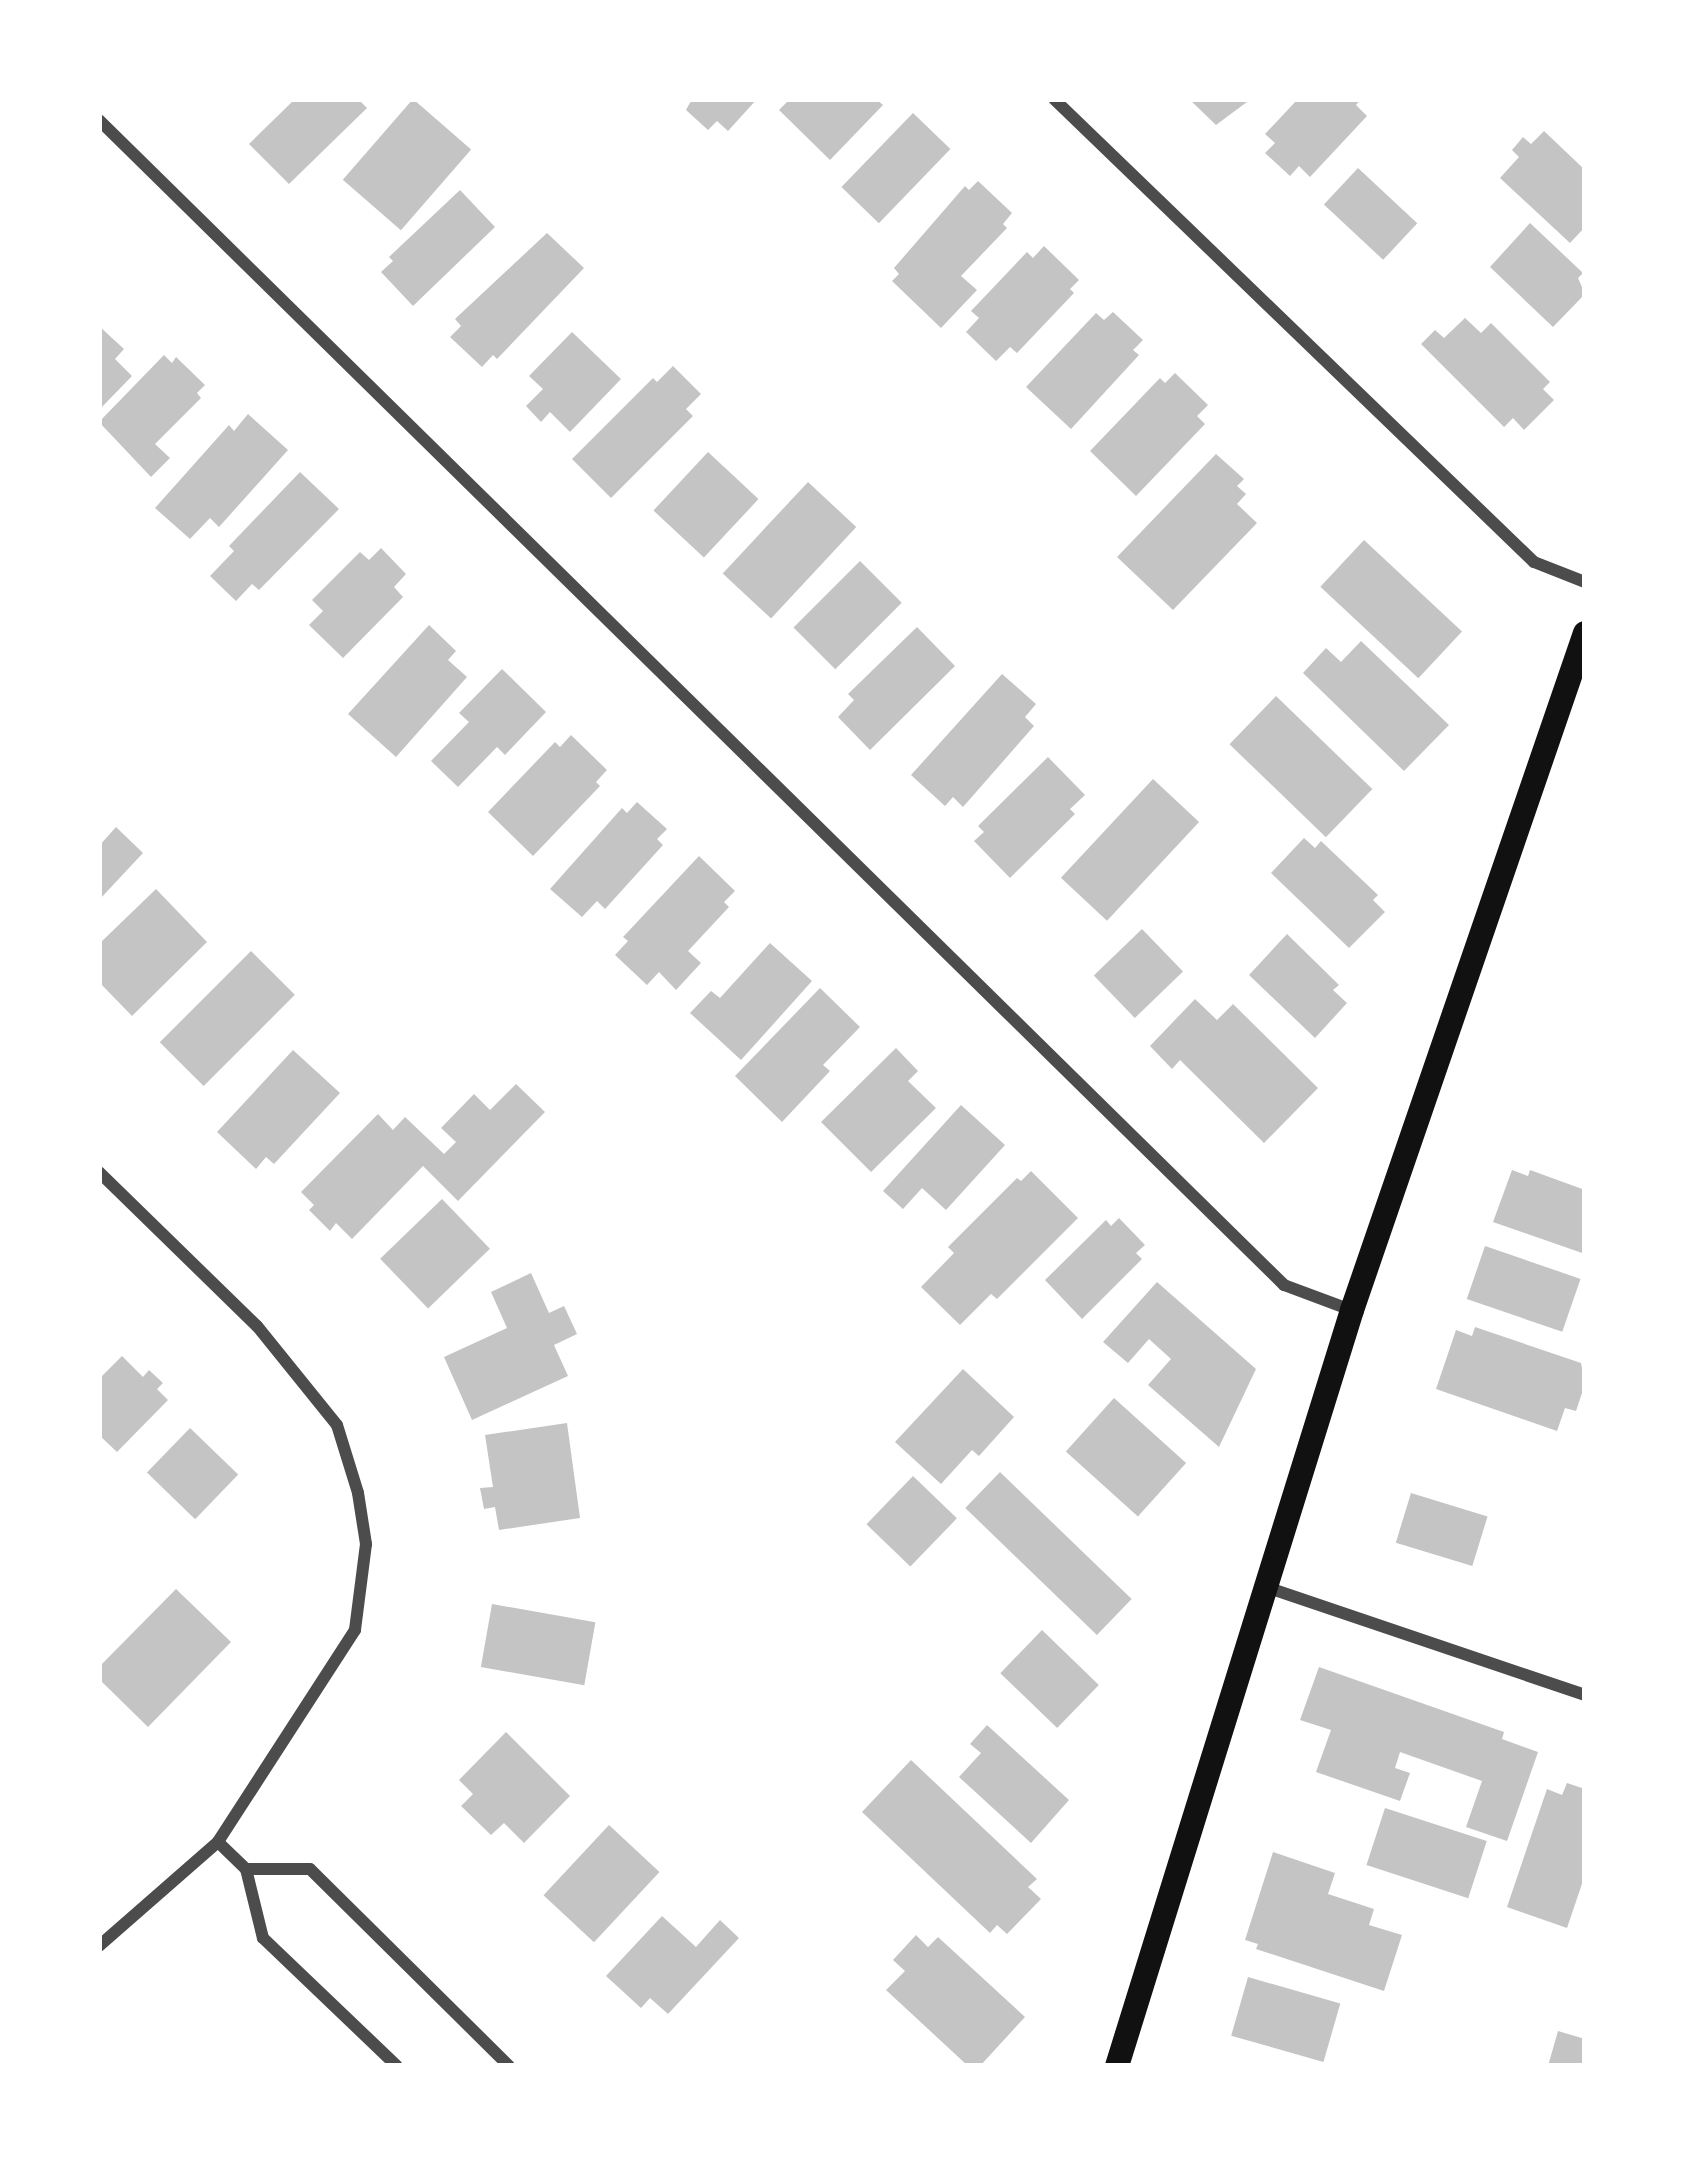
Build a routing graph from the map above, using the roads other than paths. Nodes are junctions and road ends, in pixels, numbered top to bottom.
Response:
1 (1054, 99) edge
2 (99, 120) edge
3 (1585, 582) edge
4 (1585, 633) edge
5 (99, 1172) edge
6 (1352, 1310) junction
7 (1266, 1587) junction
8 (1585, 1695) edge
9 (218, 1842) junction
10 (246, 1868) junction
11 (99, 1946) edge
12 (398, 2066) edge
13 (509, 2066) edge
14 (1117, 2066) edge

1 - 3 street
2 - 6 street
4 - 6 main road
5 - 9 street
6 - 7 main road
7 - 8 street
7 - 14 main road
9 - 10 street
9 - 11 street
10 - 12 street
10 - 13 street

